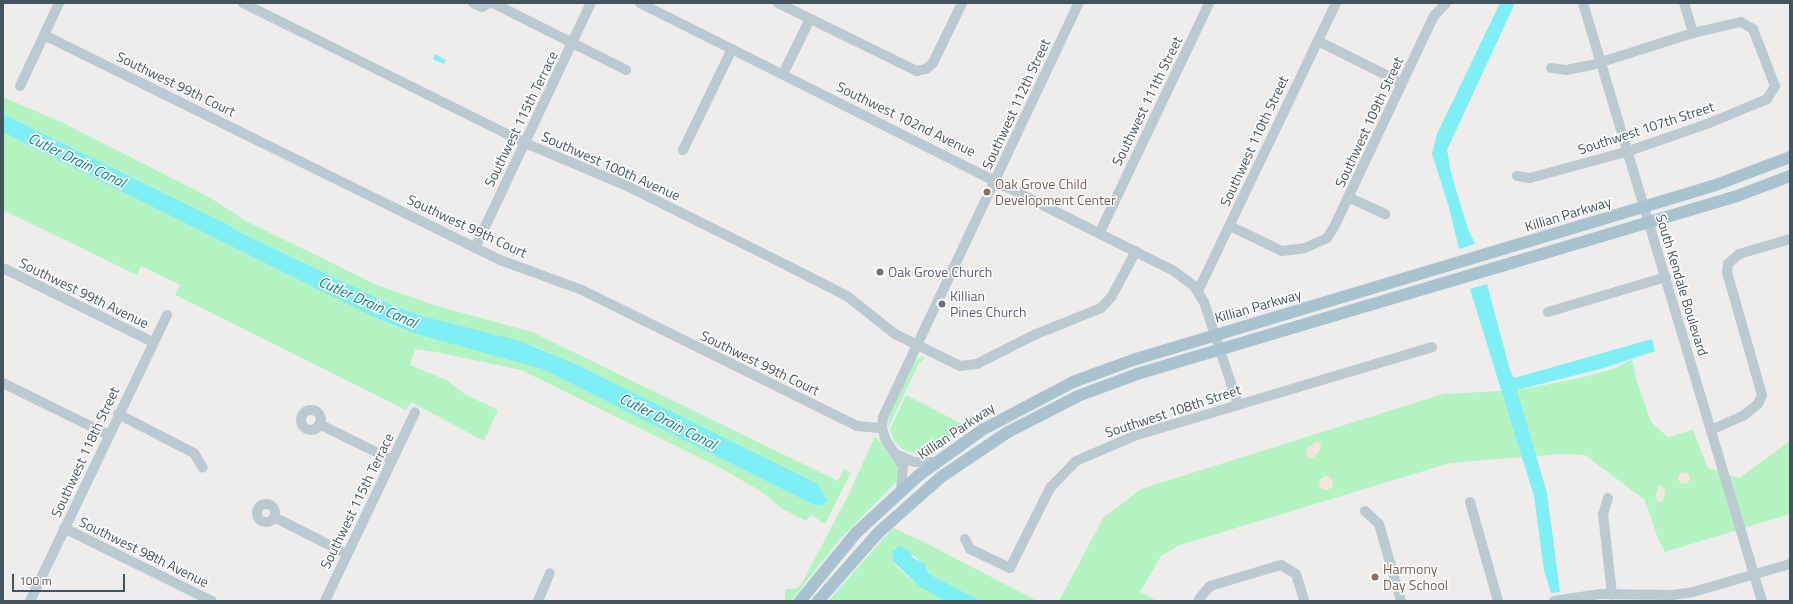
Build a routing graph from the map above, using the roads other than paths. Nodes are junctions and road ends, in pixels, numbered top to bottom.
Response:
1 (59, 3) edge
2 (242, 3) edge
3 (473, 3) edge
4 (489, 3) edge
5 (493, 3) edge
6 (592, 3) edge
7 (640, 3) edge
8 (778, 3) edge
9 (962, 3) edge
10 (1079, 3) edge
11 (1209, 3) edge
12 (1336, 3) edge
13 (1446, 3) edge
14 (1583, 3) edge
15 (1684, 3) edge
16 (810, 19) junction
17 (1693, 33) junction
18 (44, 34) junction
19 (1318, 41) junction
20 (572, 43) junction
21 (732, 49) junction
22 (1600, 63) junction
23 (1551, 68) dead end
24 (626, 70) dead end
25 (783, 74) junction
26 (1402, 83) junction
27 (20, 86) dead end
28 (526, 143) junction
29 (683, 150) dead end
30 (1626, 152) junction
31 (1790, 157) edge
32 (1517, 176) dead end
33 (1790, 176) edge
34 (996, 179) junction
35 (1348, 197) junction
36 (1644, 206) junction
37 (1385, 214) dead end
38 (1649, 221) junction
39 (1230, 226) junction
40 (1100, 232) junction
41 (1790, 239) edge
42 (475, 248) junction
43 (1136, 251) junction
44 (3, 268) edge
45 (1666, 277) junction
46 (1198, 292) junction
47 (1548, 312) dead end
48 (167, 315) dead end
49 (1216, 334) junction
50 (153, 342) junction
51 (916, 344) junction
52 (1432, 347) dead end
53 (1221, 349) junction
54 (4, 387) edge
55 (1238, 404) junction
56 (415, 412) dead end
57 (118, 414) junction
58 (320, 424) dead end
59 (882, 428) junction
60 (1711, 430) junction
61 (108, 435) junction
62 (898, 455) junction
63 (392, 460) junction
64 (936, 462) junction
65 (203, 468) dead end
66 (901, 490) junction
67 (1608, 498) dead end
68 (1470, 502) dead end
69 (1365, 511) dead end
70 (274, 517) dead end
71 (64, 528) junction
72 (965, 539) dead end
73 (347, 554) junction
74 (1790, 564) edge
75 (550, 573) dead end
76 (1754, 575) junction
77 (1612, 594) junction
78 (1199, 599) dead end
79 (30, 601) edge
80 (212, 601) edge
81 (325, 601) edge
82 (538, 601) edge
83 (800, 601) edge
84 (818, 601) edge
85 (1304, 601) edge
86 (1401, 601) edge
87 (1498, 601) edge
88 (1554, 601) edge
89 (1762, 601) edge

1 - 18 street
2 - 28 street, Southwest 100th Avenue
3 - 4 street
5 - 20 street
6 - 20 street, Southwest 115th Terrace
7 - 21 street, Southwest 102nd Avenue
8 - 16 street
9 - 16 street
10 - 34 street, Southwest 112th Street
11 - 40 street, Southwest 111th Street
12 - 19 street, Southwest 110th Street
13 - 26 street, Southwest 109th Street
14 - 22 street, South Kendale Boulevard
15 - 17 street
16 - 25 street
17 - 22 street
17 - 30 street, Southwest 107th Street
18 - 27 street
18 - 42 street, Southwest 99th Court
19 - 26 street
19 - 39 street, Southwest 110th Street
20 - 24 street
20 - 28 street, Southwest 115th Terrace
21 - 25 street, Southwest 102nd Avenue
21 - 29 street
22 - 23 street
22 - 30 street, South Kendale Boulevard
25 - 34 street, Southwest 102nd Avenue
26 - 35 street, Southwest 109th Street
28 - 42 street, Southwest 115th Terrace
28 - 51 street, Southwest 100th Avenue
30 - 32 street, Southwest 107th Street
30 - 36 street, South Kendale Boulevard
31 - 36 main road, Killian Parkway
33 - 38 main road, Killian Parkway
34 - 40 street, Southwest 102nd Avenue
34 - 51 street, Southwest 112th Street
35 - 37 street
35 - 39 street, Southwest 109th Street
36 - 38 street, South Kendale Boulevard
36 - 49 main road, Killian Parkway
38 - 45 street, South Kendale Boulevard
38 - 53 main road, Killian Parkway
39 - 46 street, Southwest 110th Street
40 - 43 street, Southwest 102nd Avenue
41 - 60 street
42 - 59 street, Southwest 99th Court
43 - 46 street, Southwest 102nd Avenue
43 - 51 street, Southwest 100th Avenue
44 - 50 street, Southwest 99th Avenue
45 - 47 street
45 - 60 street, South Kendale Boulevard
46 - 49 street, Southwest 102nd Avenue
48 - 50 street, Southwest 118th Street
49 - 53 street, Southwest 102nd Avenue
49 - 64 main road, Killian Parkway
50 - 57 street, Southwest 118th Street
51 - 59 street, Southwest 112th Street
52 - 55 street, Southwest 108th Street
53 - 55 street, Southwest 102nd Avenue
53 - 84 main road, Killian Parkway
54 - 61 street
55 - 72 street, Southwest 108th Street
56 - 63 street, Southwest 115th Terrace
57 - 61 street, Southwest 118th Street
57 - 65 street
58 - 63 street
59 - 62 street
60 - 76 street, South Kendale Boulevard
61 - 71 street, Southwest 118th Street
62 - 64 street
62 - 66 street
63 - 73 street, Southwest 115th Terrace
64 - 66 main road, Killian Parkway
66 - 83 main road, Killian Parkway
67 - 77 street
68 - 87 street
69 - 86 street
70 - 73 street
71 - 79 street, Southwest 118th Street
71 - 80 street, Southwest 98th Avenue
73 - 81 street, Southwest 115th Terrace
74 - 76 street
75 - 82 street
76 - 77 street
76 - 89 street, South Kendale Boulevard
77 - 88 street
78 - 85 street

